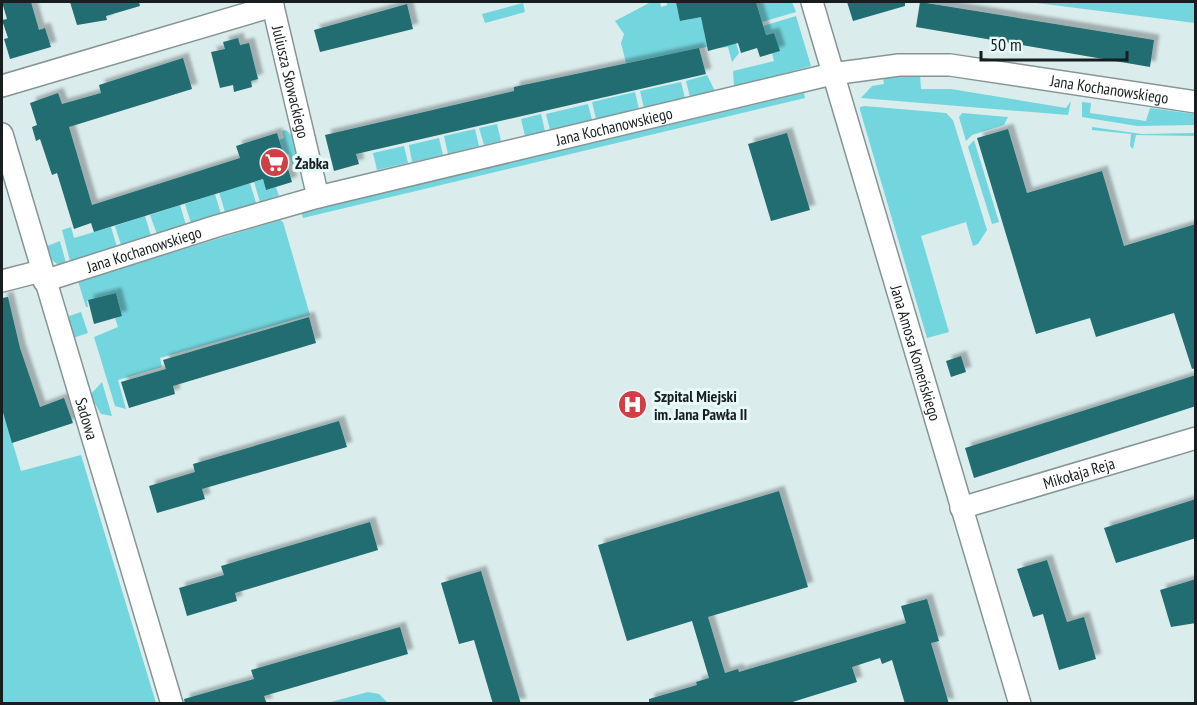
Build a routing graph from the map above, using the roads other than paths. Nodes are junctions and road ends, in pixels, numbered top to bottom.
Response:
1 (812, 2) edge
2 (272, 4) edge
3 (832, 74) junction
4 (2, 86) edge
5 (1196, 102) edge
6 (2, 134) edge
7 (318, 197) junction
8 (43, 276) junction
9 (2, 281) edge
10 (1196, 438) edge
11 (961, 508) junction
12 (172, 704) edge
13 (1020, 704) edge

1 - 3 street, Jana Amosa Komeńskiego
2 - 4 street
2 - 7 street, Juliusza Słowackiego
3 - 5 street, Jana Kochanowskiego
3 - 7 street, Jana Kochanowskiego
3 - 11 street, Jana Amosa Komeńskiego
6 - 8 street, Sadowa
7 - 8 street, Jana Kochanowskiego
8 - 9 street, Jana Kochanowskiego
8 - 12 street, Sadowa
10 - 11 street, Mikołaja Reja
11 - 13 street, Jana Amosa Komeńskiego

